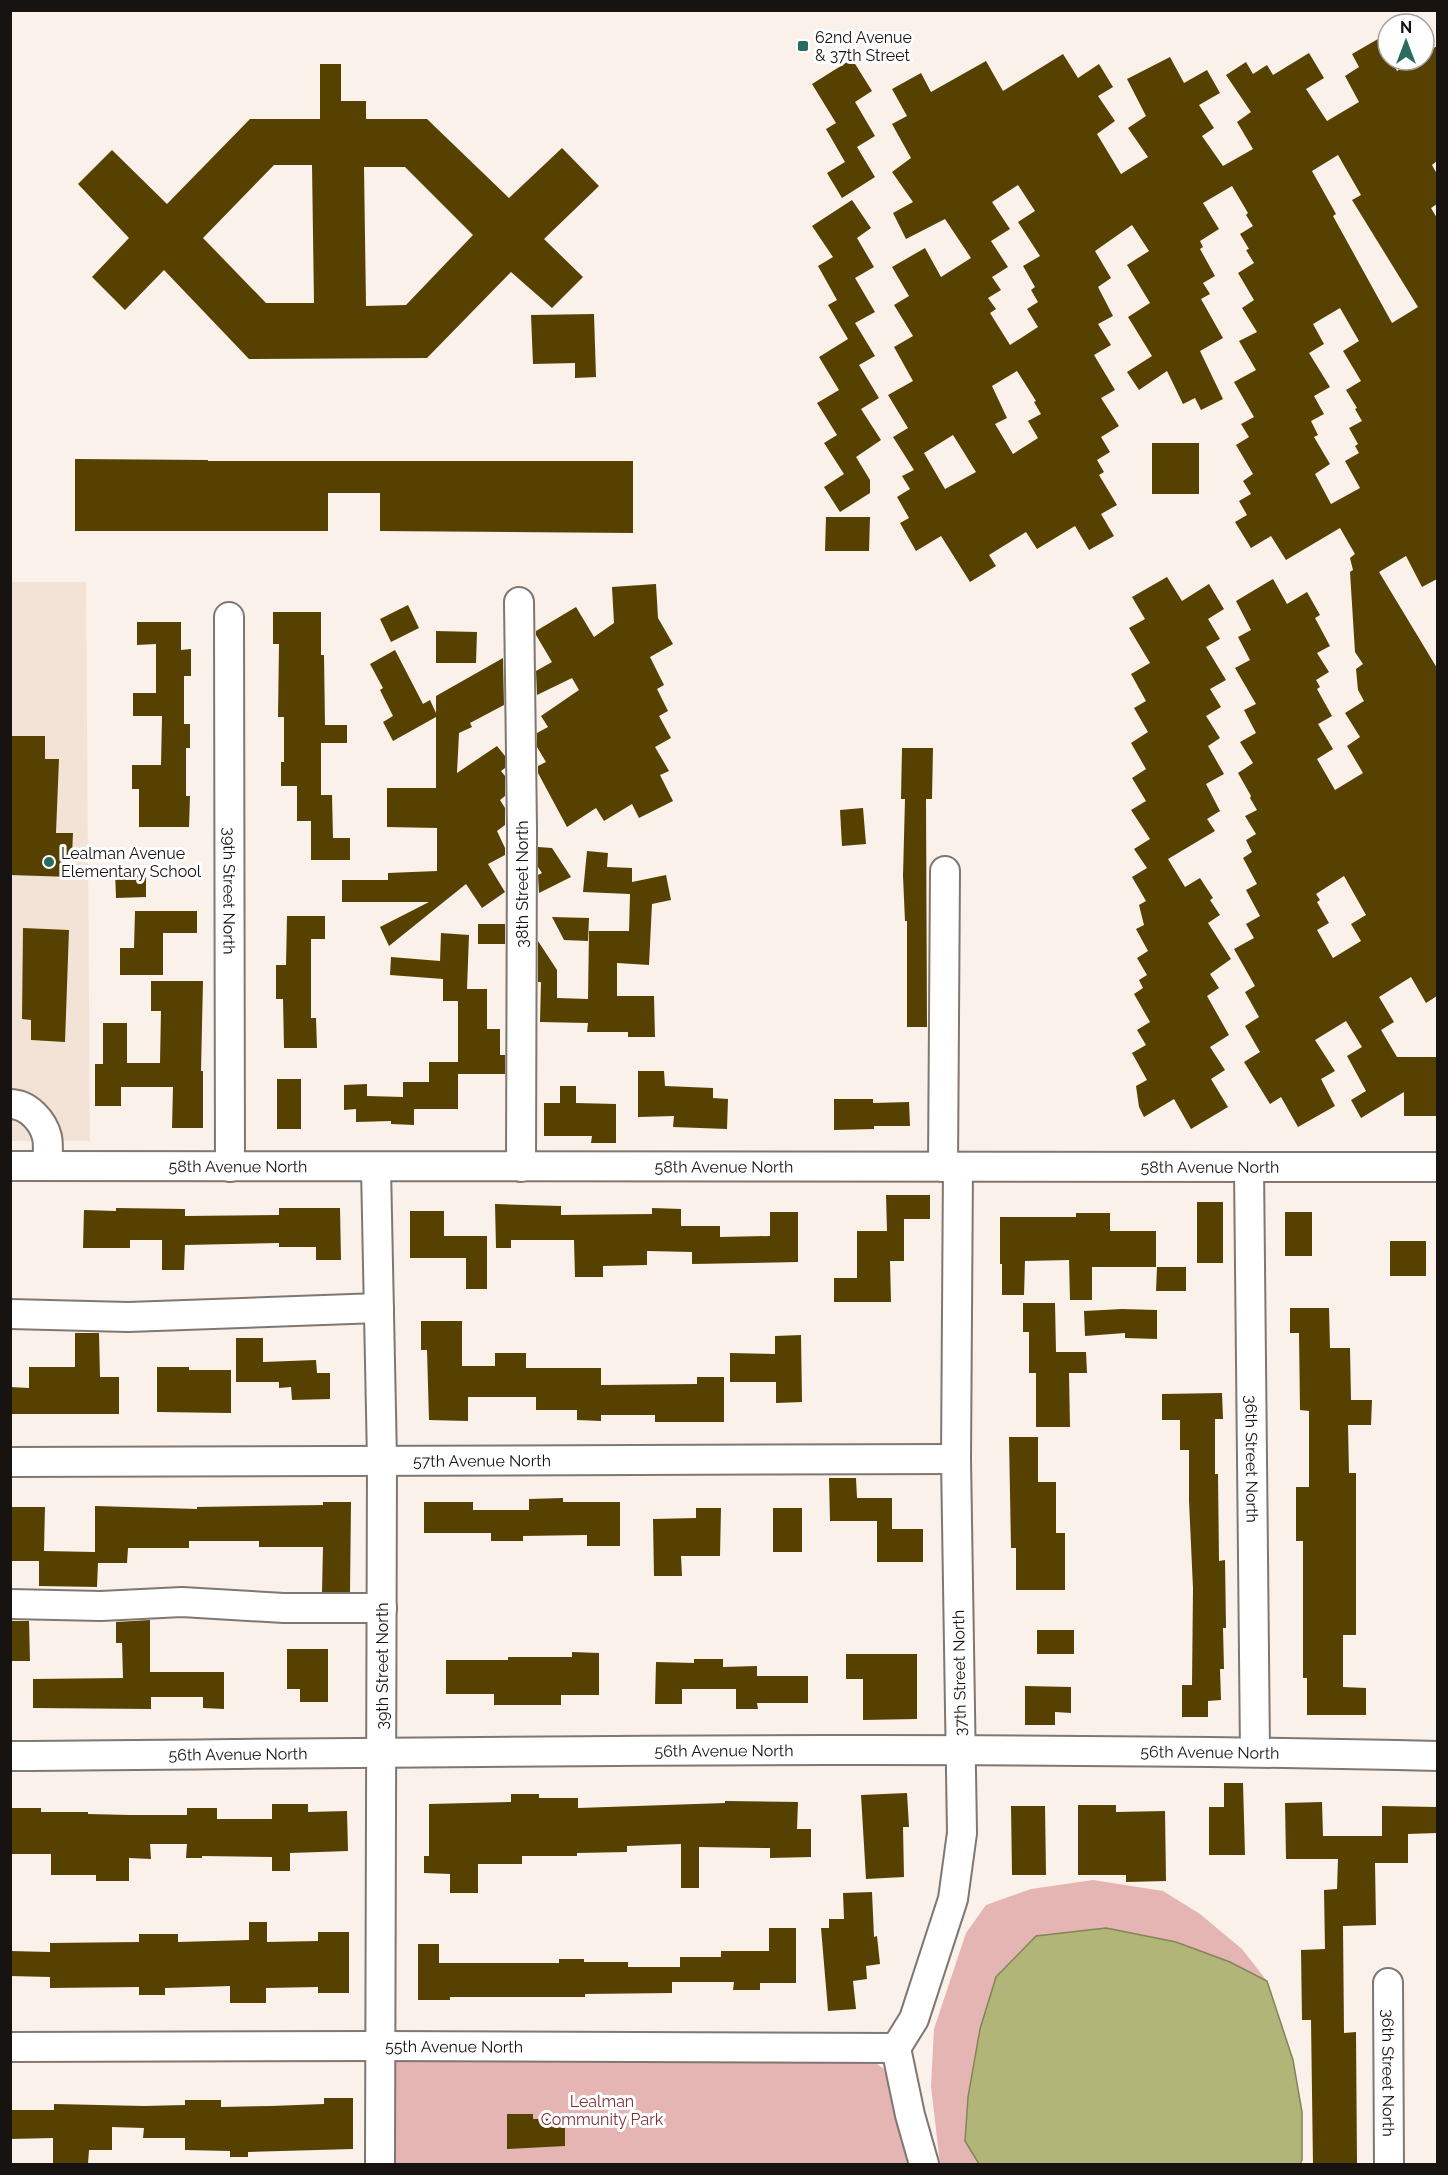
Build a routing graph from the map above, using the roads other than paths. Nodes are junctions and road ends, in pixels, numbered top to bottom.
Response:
1 (519, 602) dead end
2 (229, 616) dead end
3 (945, 871) dead end
4 (10, 1104) edge
5 (10, 1166) edge
6 (48, 1166) junction
7 (230, 1167) junction
8 (376, 1167) junction
9 (521, 1167) junction
10 (951, 1167) junction
11 (1249, 1167) junction
12 (1437, 1167) edge
13 (379, 1308) junction
14 (10, 1314) edge
15 (381, 1460) junction
16 (956, 1460) junction
17 (10, 1462) edge
18 (10, 1604) edge
19 (381, 1608) junction
20 (961, 1750) junction
21 (1255, 1752) junction
22 (381, 1753) junction
23 (10, 1756) edge
24 (1437, 1756) edge
25 (1388, 1983) dead end
26 (380, 2046) junction
27 (10, 2047) edge
28 (896, 2048) junction
29 (380, 2164) edge
30 (924, 2164) edge
31 (1389, 2164) edge

1 - 9 street, 38th Street North
2 - 7 street, 39th Street North
3 - 10 street, 37th Street North
4 - 6 street
5 - 6 street, 58th Avenue North
6 - 7 street, 58th Avenue North
7 - 8 street, 58th Avenue North
8 - 9 street, 58th Avenue North
8 - 13 street, 39th Street North
9 - 10 street, 58th Avenue North
10 - 11 street, 58th Avenue North
10 - 16 street, 37th Street North
11 - 12 street, 58th Avenue North
11 - 21 street, 36th Street North
13 - 14 street
13 - 15 street, 39th Street North
15 - 16 street, 57th Avenue North
15 - 17 street, 57th Avenue North
15 - 19 street, 39th Street North
16 - 20 street, 37th Street North
18 - 19 street
19 - 22 street, 39th Street North
20 - 21 street, 56th Avenue North
20 - 22 street, 56th Avenue North
20 - 28 street, 37th Street North
21 - 24 street, 56th Avenue North
22 - 23 street, 56th Avenue North
22 - 26 street, 39th Street North
25 - 31 street, 36th Street North
26 - 27 street, 55th Avenue North
26 - 28 street, 55th Avenue North
26 - 29 street, 39th Street North
28 - 30 street

